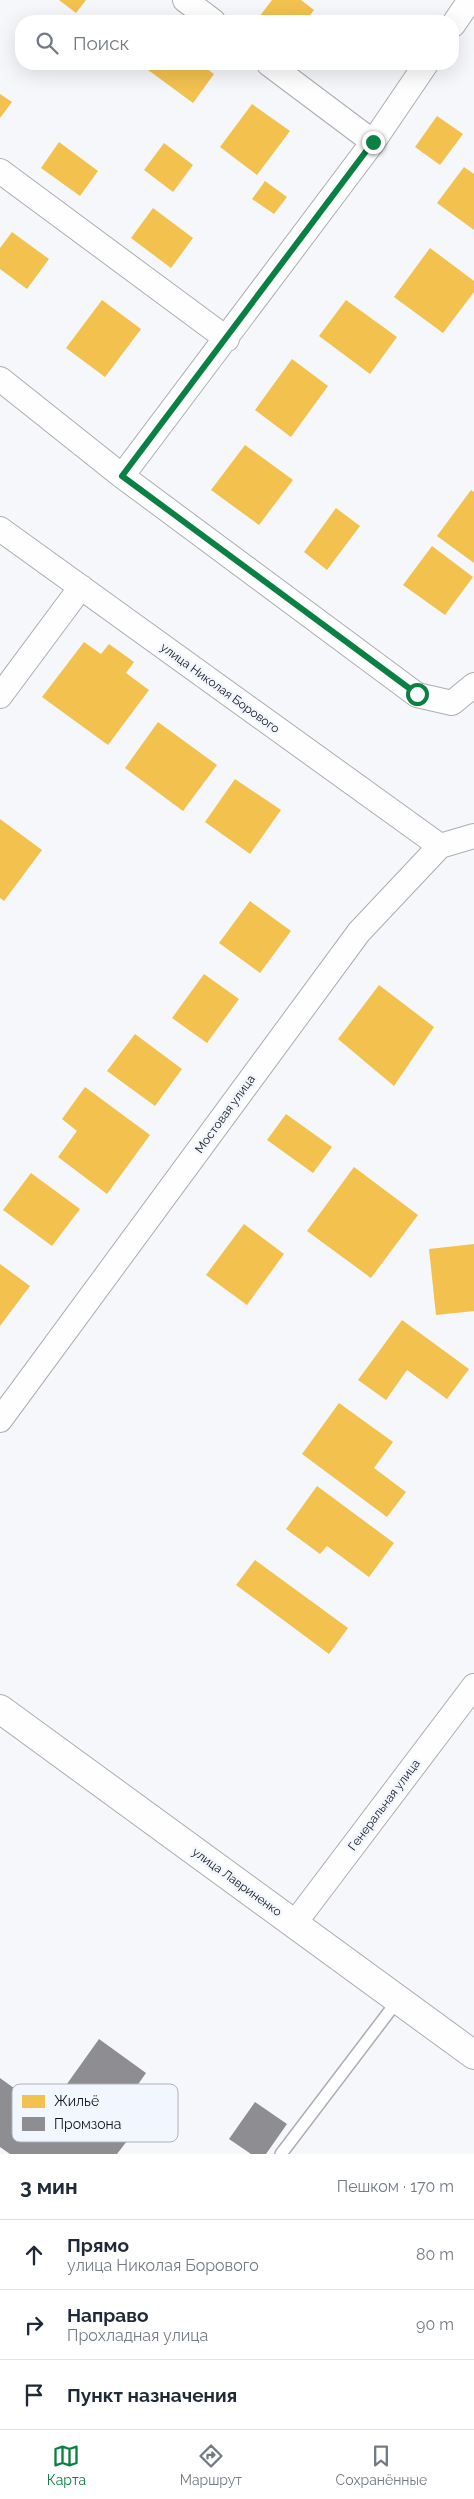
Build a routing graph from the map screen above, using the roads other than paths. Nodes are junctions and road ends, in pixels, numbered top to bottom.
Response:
1 (185, 0) edge
2 (470, 0) edge
3 (205, 15) edge
4 (459, 16) edge
5 (277, 70) edge
6 (422, 70) edge
7 (373, 142) junction
8 (0, 171) edge
9 (227, 339) junction
10 (0, 378) edge
11 (122, 476) junction
12 (0, 529) edge
13 (81, 587) junction
14 (474, 685) edge
15 (0, 696) edge
16 (474, 836) edge
17 (440, 846) junction
18 (0, 1420) edge
19 (474, 1686) edge
20 (0, 1708) edge
21 (294, 1924) junction
22 (398, 2000) junction
23 (474, 2056) edge
24 (281, 2154) edge

1 - 3 street
2 - 4 street
5 - 7 street
6 - 7 street
7 - 9 street
8 - 9 street
9 - 11 street
10 - 11 street
11 - 14 street
12 - 13 street, улица Николая Борового
13 - 15 street
13 - 17 street, улица Николая Борового
16 - 17 street
17 - 18 street, Мостовая улица
19 - 21 street, Генеральная улица
20 - 21 street, улица Лавриненко
21 - 22 street, улица Лавриненко
22 - 23 street, улица Лавриненко
22 - 24 lane

